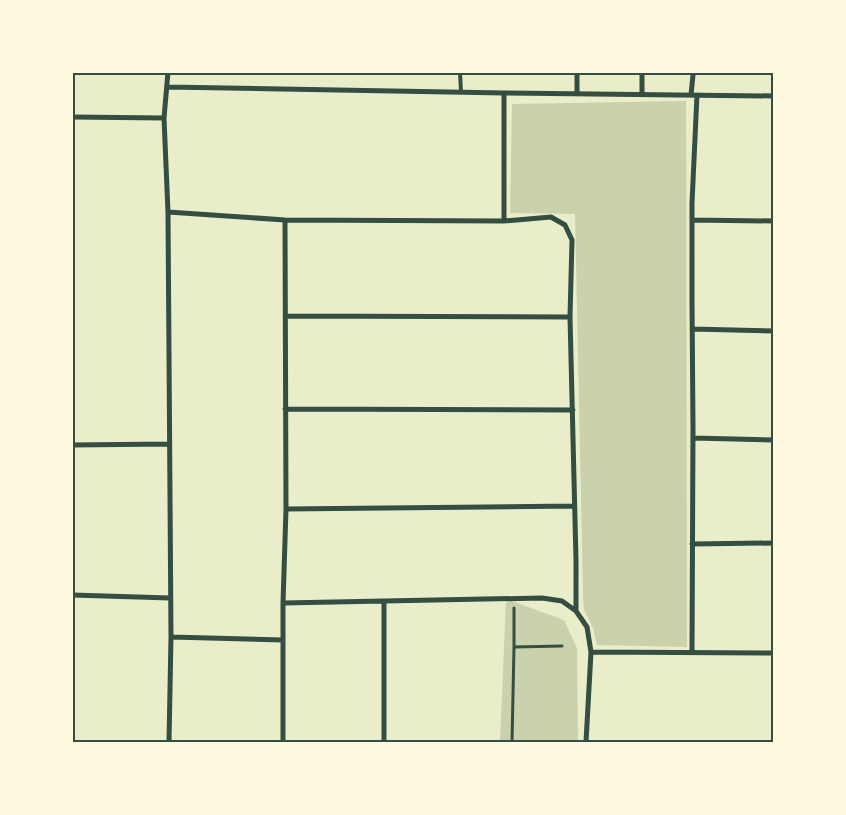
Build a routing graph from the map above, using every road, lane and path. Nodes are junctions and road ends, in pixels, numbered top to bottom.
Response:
1 (168, 72) edge
2 (460, 72) edge
3 (577, 72) edge
4 (642, 72) edge
5 (694, 72) edge
6 (168, 86) junction
7 (461, 92) junction
8 (504, 93) junction
9 (577, 94) junction
10 (642, 94) junction
11 (691, 95) junction
12 (697, 95) junction
13 (774, 96) edge
14 (72, 116) edge
15 (164, 118) junction
16 (168, 212) junction
17 (285, 220) junction
18 (692, 220) junction
19 (504, 221) junction
20 (774, 222) edge
21 (285, 316) junction
22 (570, 317) junction
23 (692, 329) junction
24 (774, 331) edge
25 (286, 409) junction
26 (573, 410) junction
27 (693, 438) junction
28 (774, 440) edge
29 (169, 444) junction
30 (72, 445) edge
31 (574, 506) junction
32 (286, 508) junction
33 (774, 543) edge
34 (692, 544) junction
35 (72, 595) edge
36 (170, 598) junction
37 (514, 598) junction
38 (384, 601) junction
39 (283, 603) junction
40 (576, 611) junction
41 (171, 636) junction
42 (283, 640) junction
43 (562, 646) dead end
44 (514, 647) junction
45 (591, 652) junction
46 (692, 652) junction
47 (774, 653) edge
48 (170, 742) edge
49 (283, 742) edge
50 (384, 742) edge
51 (512, 742) edge
52 (586, 742) edge

1 - 6 street
2 - 7 lane
3 - 9 street
4 - 10 street
5 - 11 street
6 - 7 street
6 - 15 street
7 - 8 street
8 - 9 street
8 - 19 street
9 - 10 street
10 - 11 street
11 - 12 street
12 - 13 street
12 - 18 street
14 - 15 street
15 - 16 street
16 - 17 street
16 - 29 street
17 - 19 street
17 - 21 street
18 - 20 street
18 - 23 street
19 - 22 street
21 - 22 street
21 - 25 street
22 - 26 street
23 - 24 street
23 - 27 street
25 - 26 street
25 - 32 street
26 - 31 street
27 - 28 street
27 - 34 street
29 - 30 street
29 - 36 street
31 - 32 street
31 - 40 street
32 - 39 street
33 - 34 street
34 - 46 street
35 - 36 street
36 - 41 street
37 - 38 street
37 - 40 street
37 - 44 path
38 - 39 street
38 - 50 street
39 - 42 street
40 - 45 street
41 - 42 street
41 - 48 street
42 - 49 street
43 - 44 path
44 - 51 path
45 - 46 street
45 - 52 street
46 - 47 street

